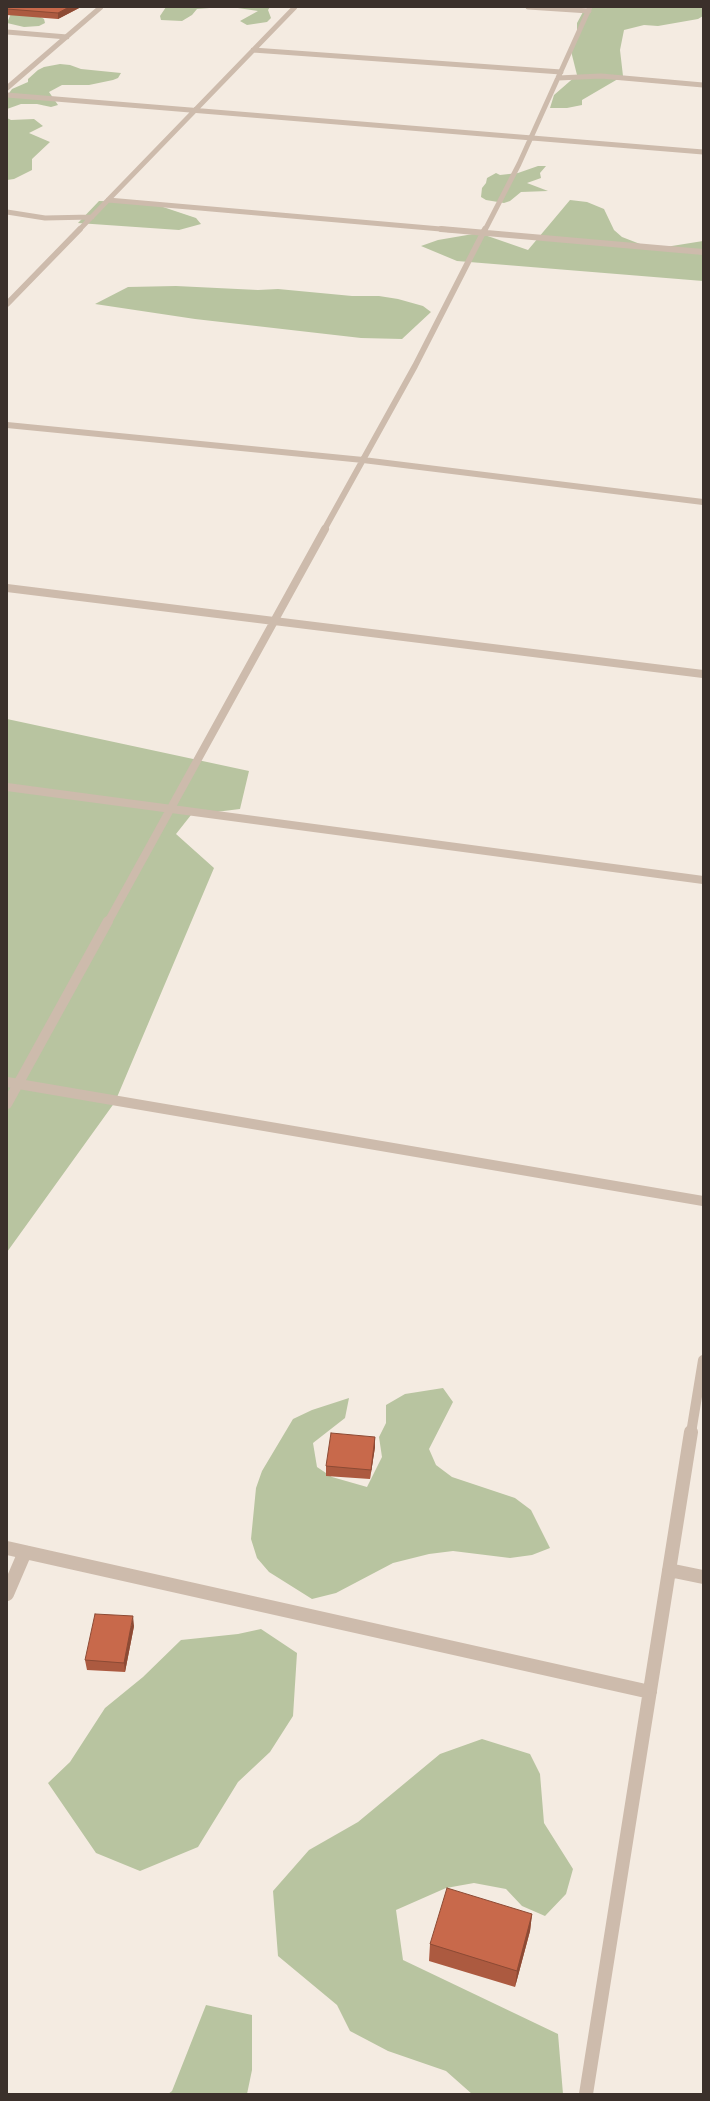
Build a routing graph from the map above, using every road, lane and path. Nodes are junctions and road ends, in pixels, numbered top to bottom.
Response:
1 (101, 7) edge
2 (295, 7) edge
3 (528, 7) edge
4 (589, 9) edge
5 (7, 32) edge
6 (67, 37) junction
7 (253, 50) junction
8 (560, 75) junction
9 (703, 85) edge
10 (7, 88) edge
11 (7, 95) edge
12 (195, 110) junction
13 (531, 138) junction
14 (703, 152) edge
15 (108, 200) junction
16 (7, 212) edge
17 (92, 216) junction
18 (484, 233) junction
19 (703, 252) edge
20 (7, 304) edge
21 (7, 425) edge
22 (363, 460) junction
23 (703, 502) edge
24 (7, 588) edge
25 (274, 621) junction
26 (703, 674) edge
27 (7, 787) edge
28 (170, 809) junction
29 (703, 880) edge
30 (7, 1082) edge
31 (18, 1084) junction
32 (7, 1104) edge
33 (703, 1201) edge
34 (703, 1360) edge
35 (7, 1548) edge
36 (25, 1552) junction
37 (669, 1570) junction
38 (703, 1577) edge
39 (7, 1594) edge
40 (650, 1692) junction
41 (586, 2094) edge

1 - 6 street
2 - 7 street
3 - 4 street
4 - 8 street
5 - 6 street
6 - 10 street
7 - 8 street
7 - 12 street
8 - 9 street
8 - 13 street
11 - 12 street
12 - 13 street
12 - 15 street
13 - 14 street
13 - 18 street
15 - 17 street
15 - 18 street
16 - 17 street
17 - 20 street
18 - 19 street
18 - 22 street
21 - 22 street
22 - 23 street
22 - 25 street
24 - 25 street
25 - 26 street
25 - 28 street
27 - 28 street
28 - 29 street
28 - 31 street
30 - 31 street
31 - 32 street
31 - 33 street
34 - 37 street
35 - 36 street
36 - 39 street
36 - 40 street
37 - 38 street
37 - 40 street
40 - 41 street

